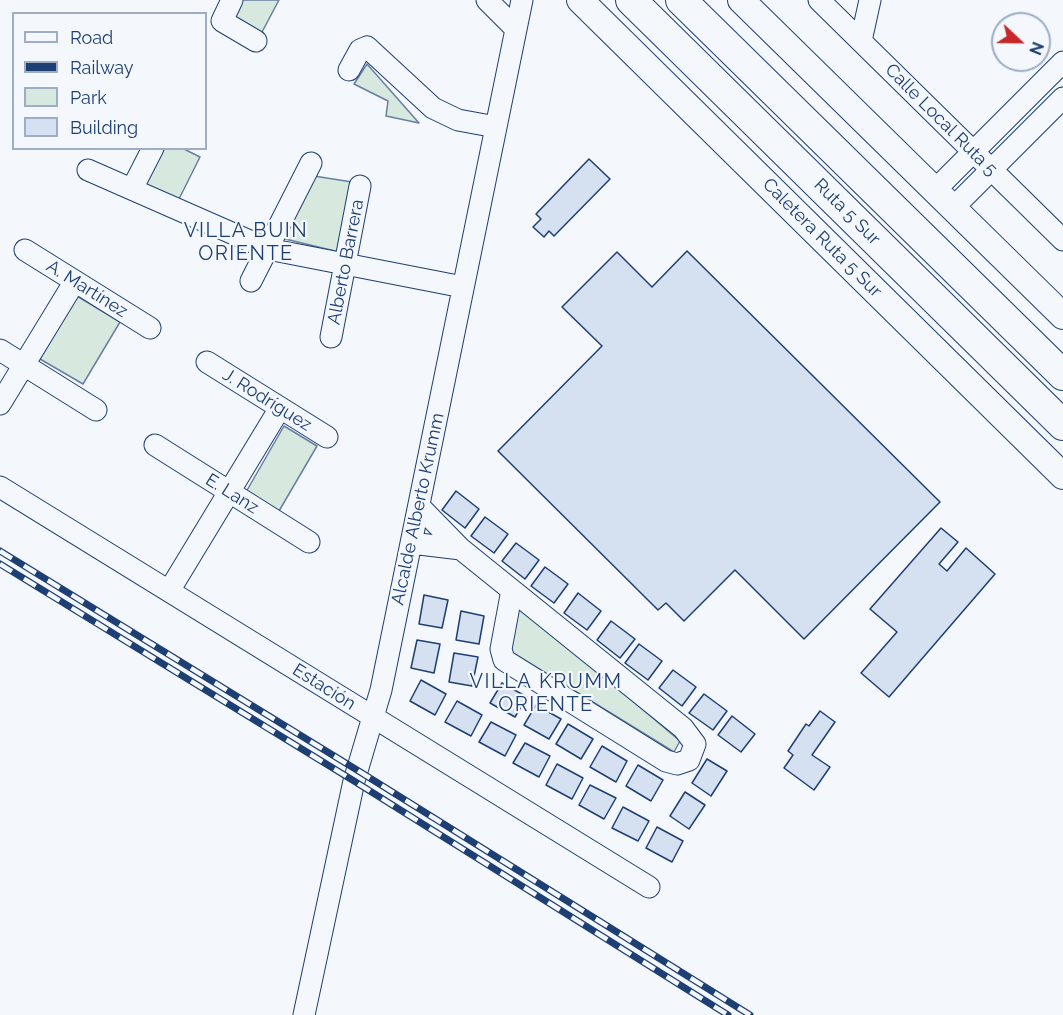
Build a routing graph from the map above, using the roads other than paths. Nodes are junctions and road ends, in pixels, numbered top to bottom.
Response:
1 (232, 0) edge
2 (487, 0) edge
3 (522, 0) edge
4 (580, 0) edge
5 (631, 0) edge
6 (681, 0) edge
7 (741, 0) edge
8 (819, 0) edge
9 (870, 0) edge
10 (516, 29) junction
11 (256, 41) dead end
12 (861, 41) junction
13 (1063, 62) edge
14 (349, 70) dead end
15 (1063, 98) edge
16 (496, 127) junction
17 (152, 150) edge
18 (973, 152) junction
19 (311, 163) dead end
20 (88, 170) dead end
21 (991, 170) junction
22 (360, 186) dead end
23 (132, 189) junction
24 (935, 190) junction
25 (953, 208) junction
26 (1063, 240) edge
27 (268, 249) junction
28 (25, 250) dead end
29 (345, 264) junction
30 (75, 281) junction
31 (251, 281) dead end
32 (463, 287) junction
33 (1063, 316) edge
34 (150, 328) dead end
35 (331, 337) dead end
36 (0, 350) edge
37 (207, 362) dead end
38 (23, 365) junction
39 (1063, 375) edge
40 (0, 404) edge
41 (280, 408) junction
42 (96, 410) dead end
43 (1063, 425) edge
44 (327, 437) dead end
45 (154, 445) dead end
46 (1063, 476) edge
47 (0, 487) edge
48 (229, 492) junction
49 (419, 506) junction
50 (309, 542) dead end
51 (411, 543) junction
52 (461, 549) junction
53 (169, 591) junction
54 (512, 591) junction
55 (372, 717) junction
56 (649, 887) dead end
57 (304, 1015) edge

1 - 11 street
2 - 10 street
3 - 10 street, Alcalde Alberto Krumm
4 - 46 main road, Caletera Ruta 5 Sur
5 - 43 highway, Ruta 5 Sur
6 - 39 highway, Ruta 5 Sur
7 - 24 main road
8 - 12 street, Calle Local Ruta 5
9 - 12 street
10 - 16 street, Alcalde Alberto Krumm
12 - 18 street, Calle Local Ruta 5
13 - 18 street
14 - 16 street
15 - 21 street
16 - 32 street, Alcalde Alberto Krumm
17 - 23 street
18 - 21 street, Calle Local Ruta 5
18 - 24 street
19 - 27 street
20 - 23 street
21 - 25 street
21 - 26 street, Calle Local Ruta 5
22 - 29 street, Alberto Barrera
23 - 27 street
24 - 25 main road
25 - 33 main road
27 - 29 street
27 - 31 street
28 - 30 street, A. Martínez
29 - 32 street
29 - 35 street, Alberto Barrera
30 - 34 street, A. Martínez
30 - 38 street
32 - 49 street, Alcalde Alberto Krumm
36 - 38 street
37 - 41 street, J. Rodríguez
38 - 40 street
38 - 42 street
41 - 44 street, J. Rodríguez
41 - 48 street
45 - 48 street, E. Lanz
47 - 53 street, Estación
48 - 50 street, E. Lanz
48 - 53 street
49 - 51 street, Alcalde Alberto Krumm
49 - 52 street
51 - 52 street
51 - 55 street, Alcalde Alberto Krumm
52 - 54 street
53 - 55 street, Estación
54 - 54 street
55 - 56 street, Estación
55 - 57 street, Alcalde Alberto Krumm

